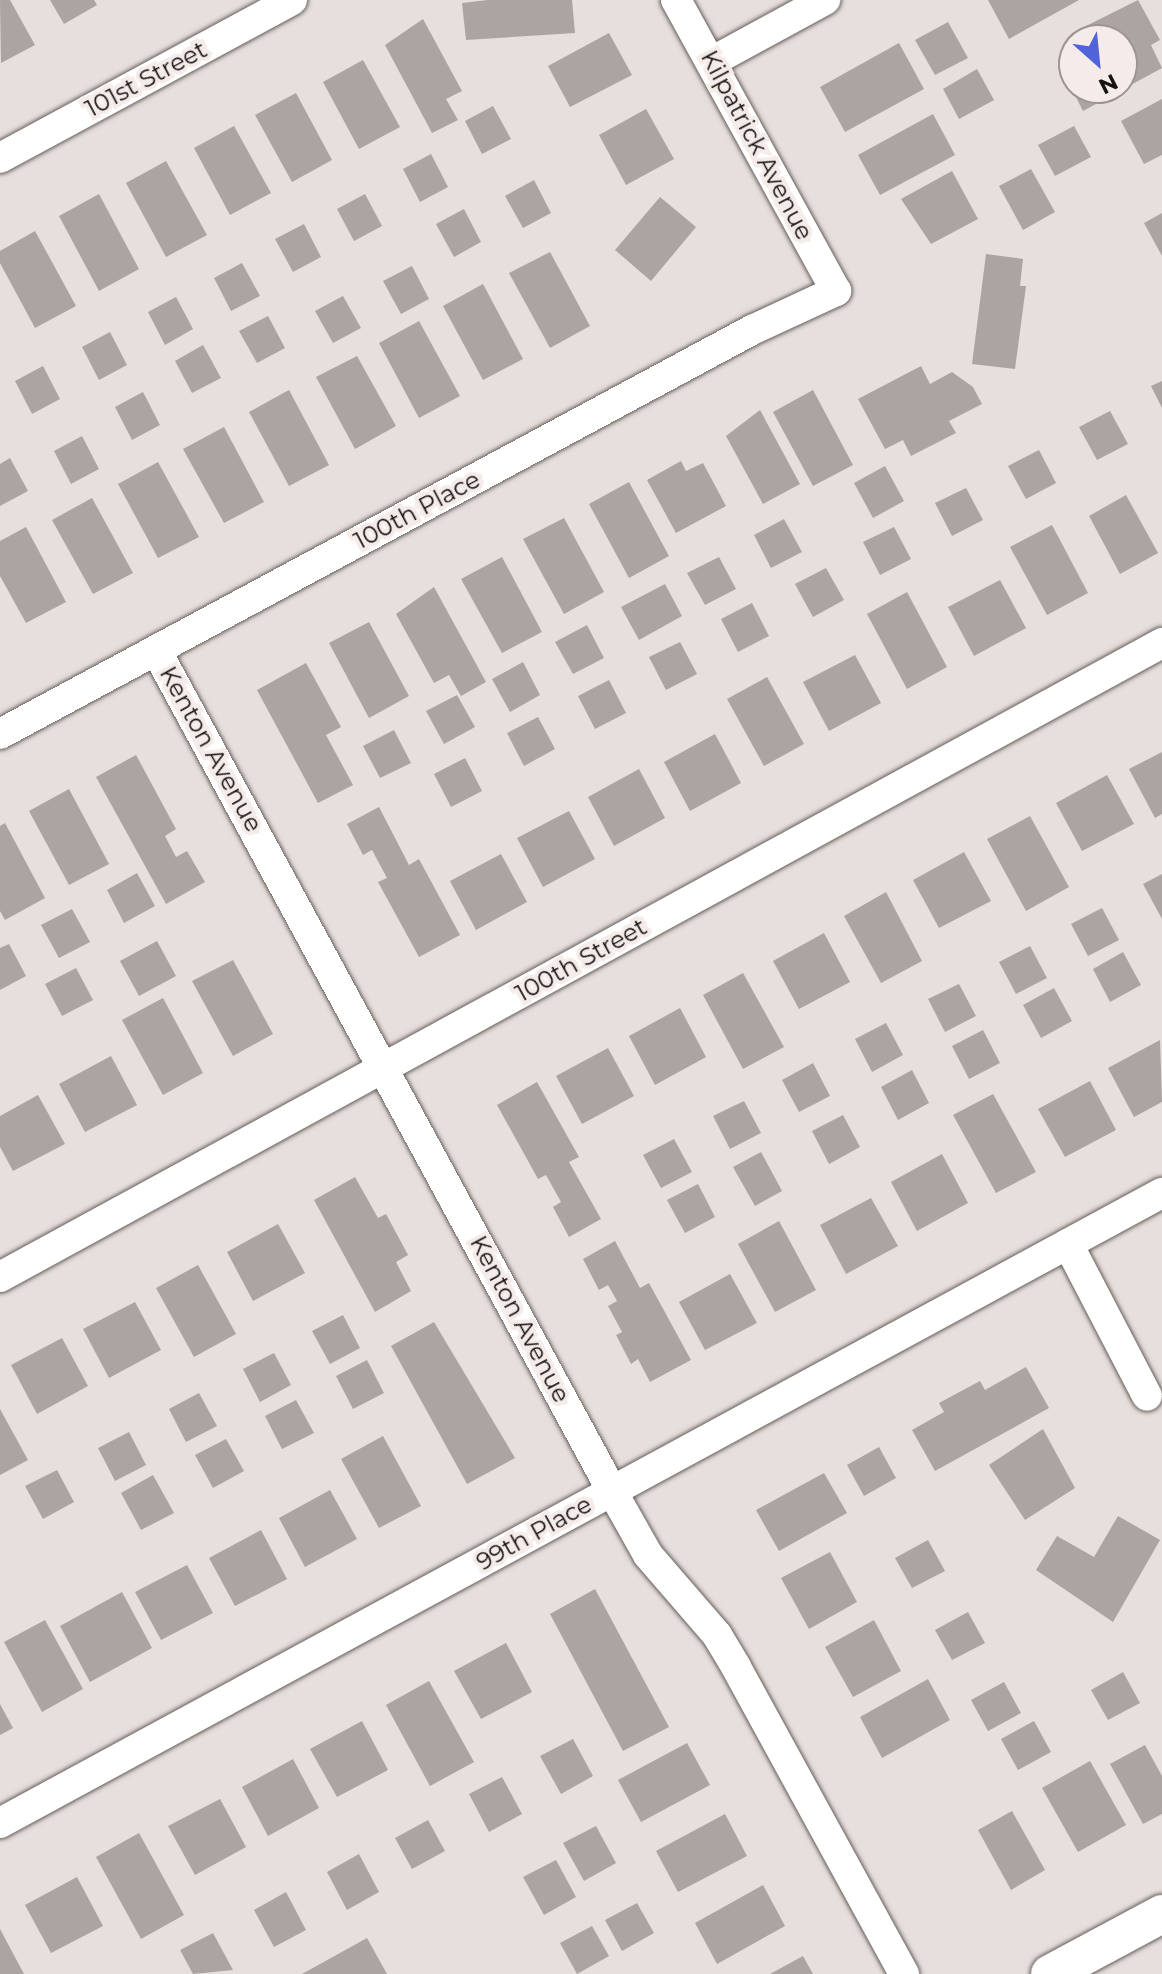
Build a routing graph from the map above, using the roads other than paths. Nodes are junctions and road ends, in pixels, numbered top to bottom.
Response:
1 (292, 0) edge
2 (676, 0) edge
3 (825, 0) edge
4 (713, 61) junction
5 (0, 158) edge
6 (836, 291) joint
7 (1162, 643) edge
8 (156, 650) junction
9 (0, 734) edge
10 (386, 1067) junction
11 (1162, 1193) edge
12 (1068, 1244) junction
13 (0, 1277) edge
14 (1147, 1396) dead end
15 (612, 1491) junction
16 (0, 1823) edge
17 (1162, 1914) edge
18 (904, 1974) edge
19 (1050, 1974) edge

1 - 5 street, 101st Street
2 - 4 street, Kilpatrick Avenue
3 - 4 street
4 - 6 street, Kilpatrick Avenue
6 - 8 street, 100th Place
7 - 10 street, 100th Street
8 - 9 street, 100th Place
8 - 10 street, Kenton Avenue
10 - 13 street, 100th Street
10 - 15 street, Kenton Avenue
11 - 12 street, 99th Place
12 - 14 street
12 - 15 street, 99th Place
15 - 16 street, 99th Place
15 - 18 street, Kenton Avenue
17 - 19 street

